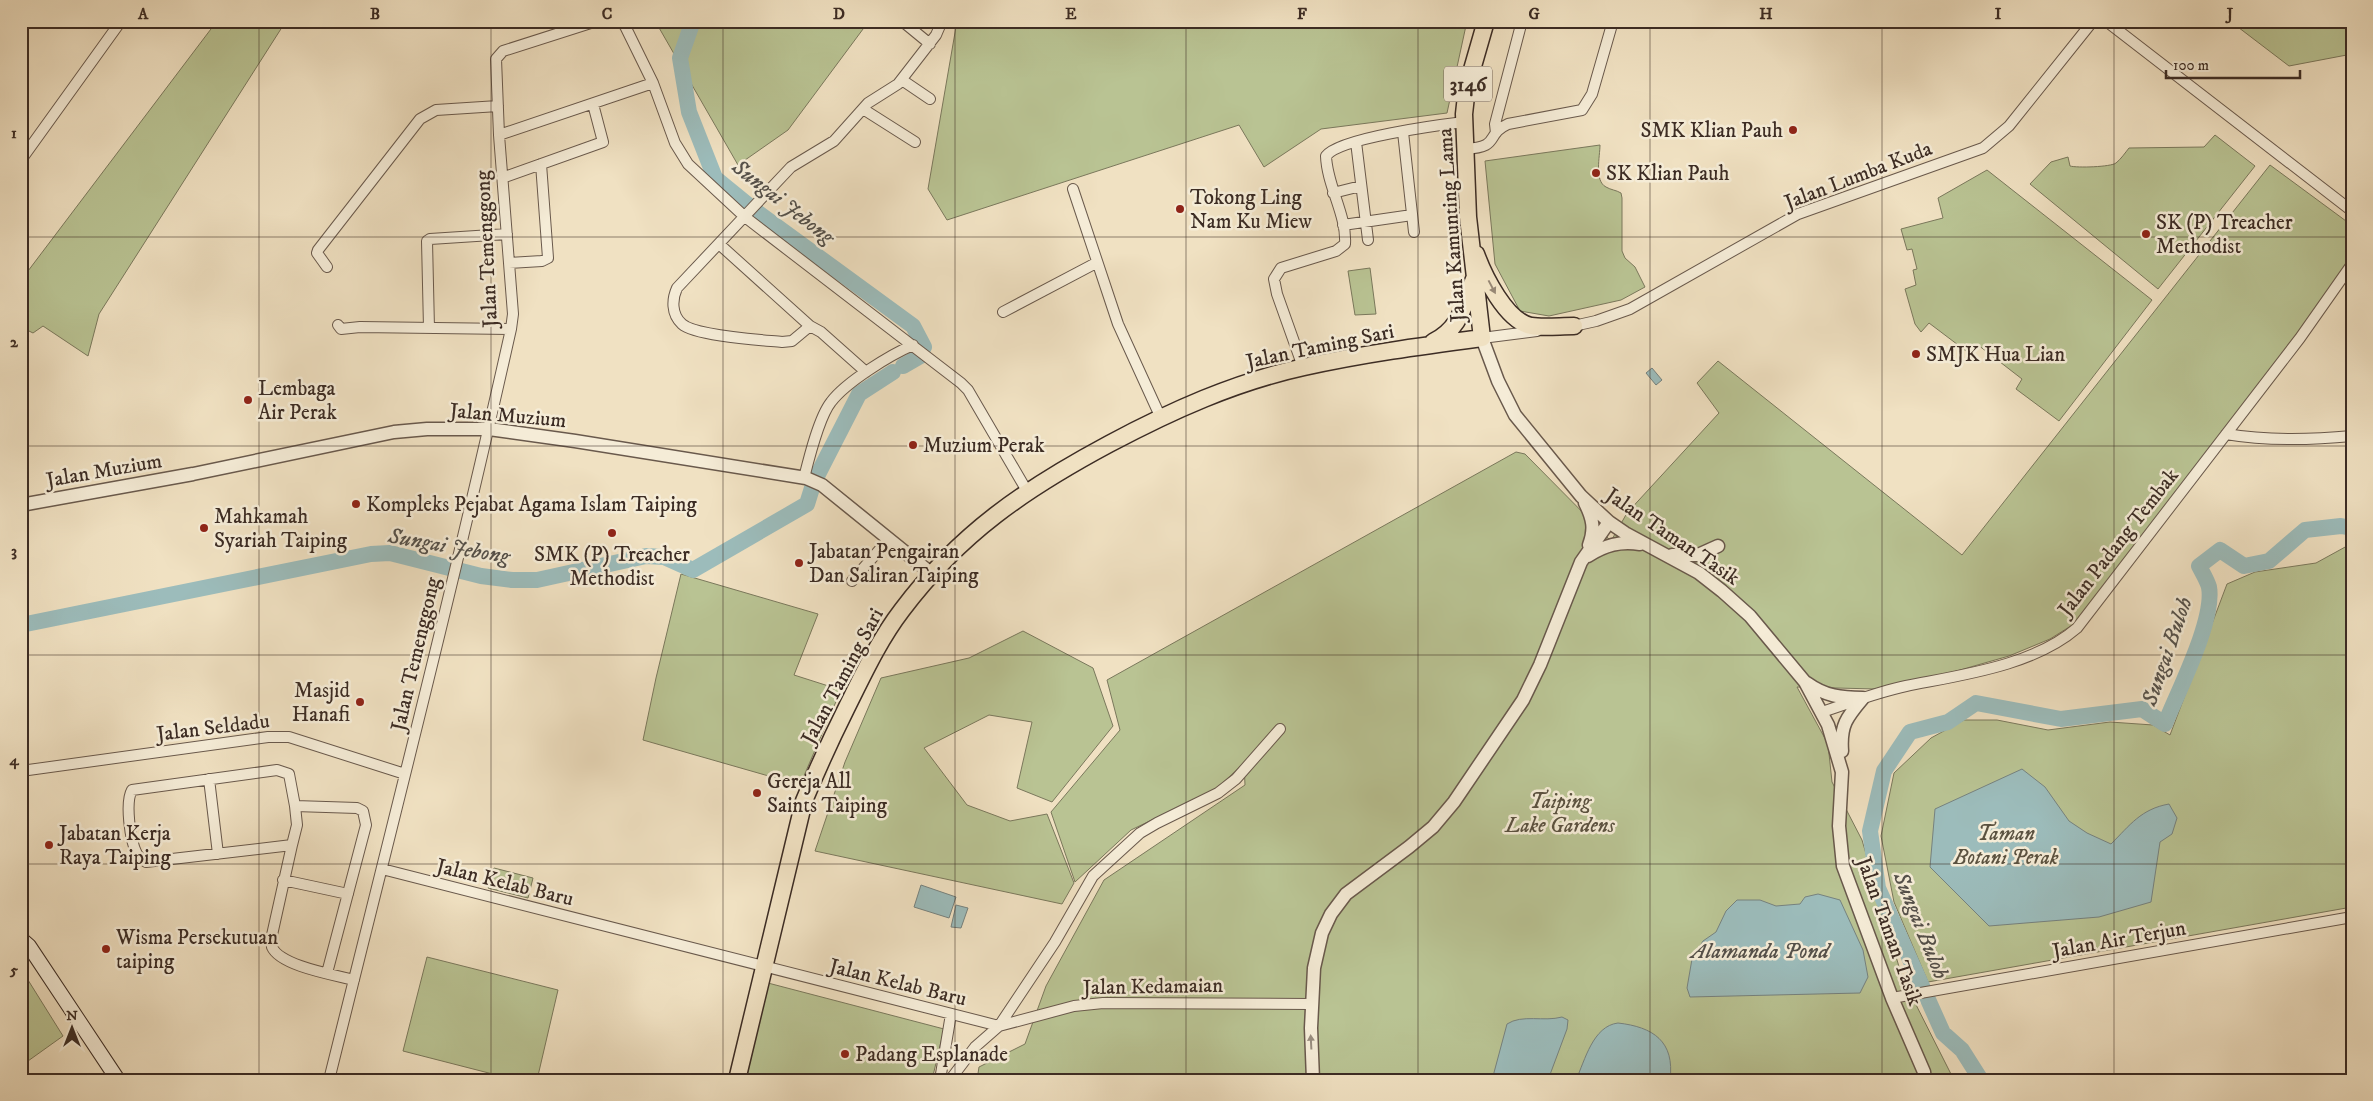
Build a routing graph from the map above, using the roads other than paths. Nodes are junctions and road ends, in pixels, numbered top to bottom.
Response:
1 (121, 21) edge
2 (597, 21) edge
3 (902, 21) edge
4 (942, 21) edge
5 (1486, 21) edge
6 (1522, 21) edge
7 (1613, 21) edge
8 (2094, 21) edge
9 (2106, 21) edge
10 (624, 23) edge
11 (930, 44) junction
12 (902, 80) junction
13 (653, 84) junction
14 (930, 99) dead end
15 (593, 104) junction
16 (498, 106) junction
17 (863, 108) junction
18 (1464, 122) junction
19 (1403, 132) junction
20 (1496, 133) junction
21 (499, 135) junction
22 (915, 142) dead end
23 (1356, 142) junction
24 (1465, 149) junction
25 (21, 160) edge
26 (541, 164) junction
27 (502, 178) junction
28 (1361, 186) junction
29 (1073, 189) dead end
30 (1333, 193) junction
31 (2352, 211) edge
32 (1412, 215) junction
33 (745, 217) junction
34 (1366, 222) junction
35 (1343, 226) junction
36 (1414, 232) dead end
37 (506, 234) junction
38 (1368, 240) dead end
39 (1471, 243) junction
40 (719, 244) junction
41 (509, 262) junction
42 (1096, 263) junction
43 (2352, 264) edge
44 (327, 266) dead end
45 (1474, 278) junction
46 (1004, 312) dead end
47 (338, 326) dead end
48 (810, 326) junction
49 (1574, 326) junction
50 (429, 328) junction
51 (512, 329) junction
52 (1482, 338) junction
53 (913, 345) junction
54 (1427, 345) junction
55 (1303, 367) junction
56 (866, 372) junction
57 (1160, 416) junction
58 (489, 429) junction
59 (2226, 434) junction
60 (2352, 436) edge
61 (804, 478) junction
62 (1027, 491) junction
63 (1581, 496) junction
64 (21, 505) edge
65 (1609, 522) junction
66 (888, 540) junction
67 (1645, 544) junction
68 (1718, 546) dead end
69 (1667, 554) junction
70 (1584, 558) junction
71 (932, 574) junction
72 (852, 581) dead end
73 (1805, 682) junction
74 (1863, 698) junction
75 (1822, 712) junction
76 (1280, 729) dead end
77 (21, 770) edge
78 (1842, 772) junction
79 (404, 774) junction
80 (209, 779) junction
81 (295, 806) junction
82 (292, 846) junction
83 (218, 854) junction
84 (382, 869) junction
85 (283, 880) junction
86 (348, 894) junction
87 (2352, 917) edge
88 (21, 940) edge
89 (763, 968) junction
90 (327, 973) junction
91 (354, 980) junction
92 (1892, 998) junction
93 (1311, 1004) junction
94 (951, 1014) junction
95 (999, 1026) junction
96 (118, 1080) edge
97 (329, 1080) edge
98 (737, 1080) edge
99 (940, 1080) edge
100 (950, 1080) edge
101 (1313, 1080) edge
102 (1925, 1080) edge

1 - 25 street
2 - 16 street, Jalan Temenggong
3 - 11 street
4 - 11 street
5 - 18 main road, Jalan Kamunting Lama / 3146
6 - 20 street
7 - 20 street
8 - 49 street, Jalan Lumba Kuda
9 - 31 street
10 - 13 street
11 - 12 street
12 - 14 street
12 - 17 street
13 - 15 street
13 - 33 street
15 - 21 street
15 - 26 street
16 - 21 street, Jalan Temenggong
16 - 44 street
17 - 22 street
17 - 33 street
18 - 19 street
18 - 24 main road, Jalan Kamunting Lama / 3146
19 - 23 street
19 - 32 street
20 - 24 street
21 - 27 street, Jalan Temenggong
23 - 28 street
23 - 30 street
24 - 39 main road, Jalan Kamunting Lama / 3146
26 - 27 street
26 - 41 street
27 - 37 street, Jalan Temenggong
28 - 30 street
28 - 34 street
29 - 42 street
30 - 35 street
32 - 34 street
32 - 36 street
33 - 40 street
33 - 53 street
34 - 35 street
34 - 38 street
35 - 55 street
37 - 41 street, Jalan Temenggong
37 - 50 street
39 - 45 main road, Jalan Kamunting Lama / 3146
39 -> 49 main road
40 - 48 street
40 - 48 street
41 - 51 street, Jalan Temenggong
42 - 46 street
42 - 57 street
43 - 59 street, Jalan Padang Tembak
45 - 52 main road, Jalan Kamunting Lama / 3146
45 - 54 main road
47 - 50 street
48 - 56 street
49 - 52 street, Jalan Lumba Kuda
50 - 51 street
51 - 58 street, Jalan Temenggong
52 - 54 main road, Jalan Taming Sari
52 - 63 street, Jalan Taman Tasik
53 - 56 street
53 - 62 street
54 - 55 main road, Jalan Taming Sari
55 - 57 main road, Jalan Taming Sari
56 - 61 street
57 - 62 main road, Jalan Taming Sari
58 - 61 street, Jalan Muzium
58 - 64 street, Jalan Muzium
58 - 79 street, Jalan Temenggong
59 - 60 street
59 - 74 street, Jalan Padang Tembak
61 - 66 street, Jalan Muzium
62 - 71 main road, Jalan Taming Sari
63 - 65 street, Jalan Taman Tasik
63 - 70 street
65 - 67 street, Jalan Taman Tasik
65 - 70 street
66 - 71 street, Jalan Muzium
66 - 72 street
67 - 69 street, Jalan Taman Tasik
67 - 70 street
68 - 69 street
69 - 73 street, Jalan Taman Tasik
70 - 93 street
71 - 89 main road, Jalan Taming Sari
73 - 74 street
73 - 75 street, Jalan Taman Tasik
74 - 75 street, Jalan Padang Tembak
74 - 78 street
75 - 78 street, Jalan Taman Tasik
76 - 95 street
77 - 79 street, Jalan Seldadu
78 - 92 street, Jalan Taman Tasik
79 - 84 street, Jalan Temenggong
80 - 81 street
80 - 83 street
80 - 83 street
81 - 82 street
81 - 86 street
82 - 83 street
82 - 85 street
84 - 89 street, Jalan Kelab Baru
84 - 91 street, Jalan Temenggong
85 - 86 street
85 - 90 street
86 - 90 street
87 - 92 street, Jalan Air Terjun
88 - 96 main road
89 - 94 street, Jalan Kelab Baru
89 - 98 main road, Jalan Taming Sari
90 - 91 street
91 - 97 street, Jalan Temenggong
92 - 102 street, Jalan Taman Tasik
93 - 95 street, Jalan Kedamaian
101 -> 93 street
94 - 95 street, Jalan Kelab Baru
94 - 99 street
95 - 100 street

